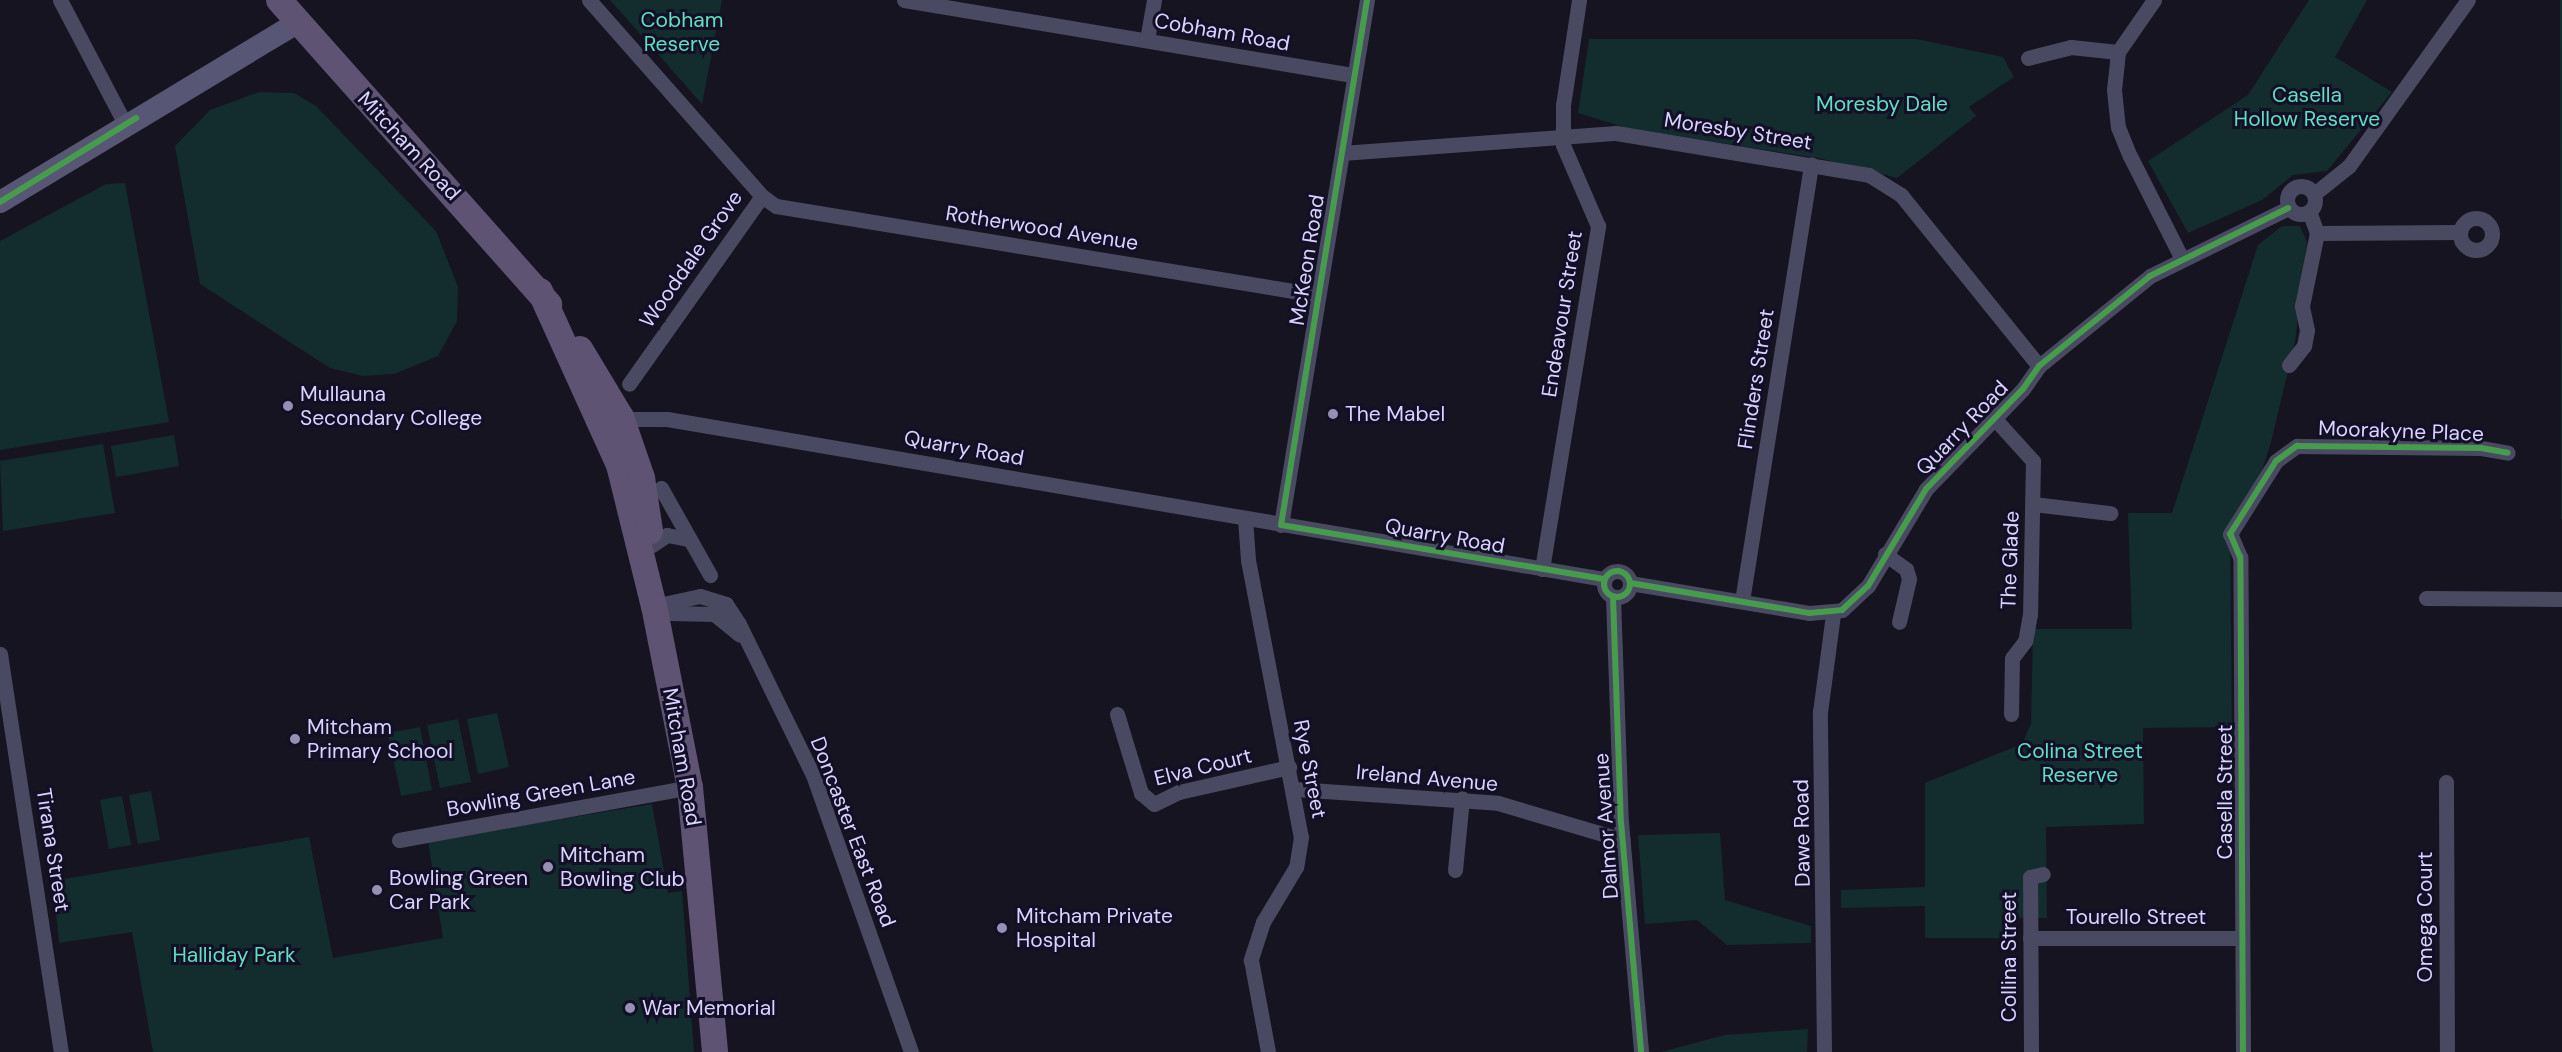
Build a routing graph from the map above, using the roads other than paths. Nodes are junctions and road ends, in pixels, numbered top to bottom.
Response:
1 (60, 0) edge
2 (279, 0) edge
3 (589, 0) edge
4 (904, 0) edge
5 (1154, 0) edge
6 (1367, 0) edge
7 (1579, 0) edge
8 (2154, 0) edge
9 (2468, 0) edge
10 (297, 23) junction
11 (1148, 40) junction
12 (2118, 52) junction
13 (2028, 58) dead end
14 (1354, 75) junction
15 (125, 124) junction
16 (1564, 135) junction
17 (1342, 153) junction
18 (1811, 164) junction
19 (2314, 194) junction
20 (762, 196) junction
21 (0, 202) edge
22 (2289, 207) junction
23 (2309, 211) junction
24 (2317, 232) junction
25 (2460, 232) dead end
26 (2182, 259) junction
27 (1318, 295) junction
28 (2289, 364) dead end
29 (2038, 366) junction
30 (629, 384) dead end
31 (1994, 418) junction
32 (611, 421) junction
33 (2508, 453) dead end
34 (661, 488) dead end
35 (2033, 504) junction
36 (2110, 513) dead end
37 (1245, 518) junction
38 (1281, 525) junction
39 (2230, 534) joint
40 (688, 539) junction
41 (652, 545) junction
42 (1884, 554) junction
43 (1542, 569) junction
44 (710, 575) dead end
45 (1604, 579) junction
46 (1630, 583) junction
47 (1613, 597) junction
48 (2426, 598) dead end
49 (2562, 599) edge
50 (1742, 601) junction
51 (654, 606) junction
52 (1833, 615) junction
53 (1899, 622) dead end
54 (0, 654) edge
55 (1117, 714) dead end
56 (2011, 714) dead end
57 (1289, 768) junction
58 (2446, 782) dead end
59 (690, 787) junction
60 (1295, 789) junction
61 (1462, 798) junction
62 (399, 840) dead end
63 (1623, 840) junction
64 (1455, 870) dead end
65 (2043, 874) dead end
66 (2030, 938) junction
67 (2242, 938) junction
68 (61, 1052) edge
69 (715, 1052) edge
70 (911, 1052) edge
71 (1268, 1052) edge
72 (1641, 1052) edge
73 (1824, 1052) edge
74 (2031, 1052) edge
75 (2243, 1052) edge
76 (2447, 1052) edge

1 - 15 street
2 - 10 main road, Mitcham Road
3 - 20 street, Wooddale Grove
4 - 11 street, Cobham Road
5 - 11 street
6 - 14 street, McKeon Road
7 - 16 street, Endeavour Street
8 - 12 street
9 - 19 street
10 - 15 main road
10 - 32 main road, Mitcham Road
11 - 14 street, Cobham Road
12 - 13 street
12 - 26 street
14 - 17 street, McKeon Road
15 - 21 main road
16 - 17 street, Moresby Street
16 - 18 street, Moresby Street
16 - 43 street, Endeavour Street
17 - 27 street, McKeon Road
18 - 29 street, Moresby Street
18 - 50 street, Flinders Street
19 - 22 street
19 - 23 street
20 - 27 street, Rotherwood Avenue
20 - 30 street, Wooddale Grove
22 - 23 street
22 - 26 street, Quarry Road
23 - 24 street
24 - 25 street
24 - 28 street
26 - 29 street, Quarry Road
27 - 38 street, McKeon Road
29 - 31 street, Quarry Road
31 - 35 street, The Glade
31 - 42 street, Quarry Road
32 - 37 street, Quarry Road
32 - 41 main road, Mitcham Road
32 - 51 main road, Mitcham Road
33 - 39 street, Moorakyne Place
34 - 40 street
35 - 36 street
35 - 56 street, The Glade
37 - 38 street, Quarry Road
37 - 57 street, Rye Street
38 - 43 street, Quarry Road
39 - 67 street, Casella Street
40 - 41 street
40 - 44 street
41 - 51 main road, Mitcham Road
42 - 52 street, Quarry Road
42 - 53 street
43 - 45 street, Quarry Road
45 - 46 street, Quarry Road
45 - 47 street
46 - 47 street
46 - 50 street, Quarry Road
47 - 63 street, Dalmor Avenue
48 - 49 street
50 - 52 street, Quarry Road
51 - 59 main road, Mitcham Road
51 - 70 street, Doncaster East Road
52 - 73 street, Dawe Road
54 - 68 street, Tirana Street
55 - 57 street, Elva Court
57 - 60 street, Rye Street
58 - 76 street, Omega Court
59 - 62 street, Bowling Green Lane
59 - 69 main road, Mitcham Road
60 - 61 street, Ireland Avenue
60 - 71 street, Rye Street
61 - 63 street, Ireland Avenue
61 - 64 street
63 - 72 street, Dalmor Avenue
65 - 66 street, Collina Street
66 - 67 street, Tourello Street
66 - 74 street, Collina Street
67 - 75 street, Casella Street

